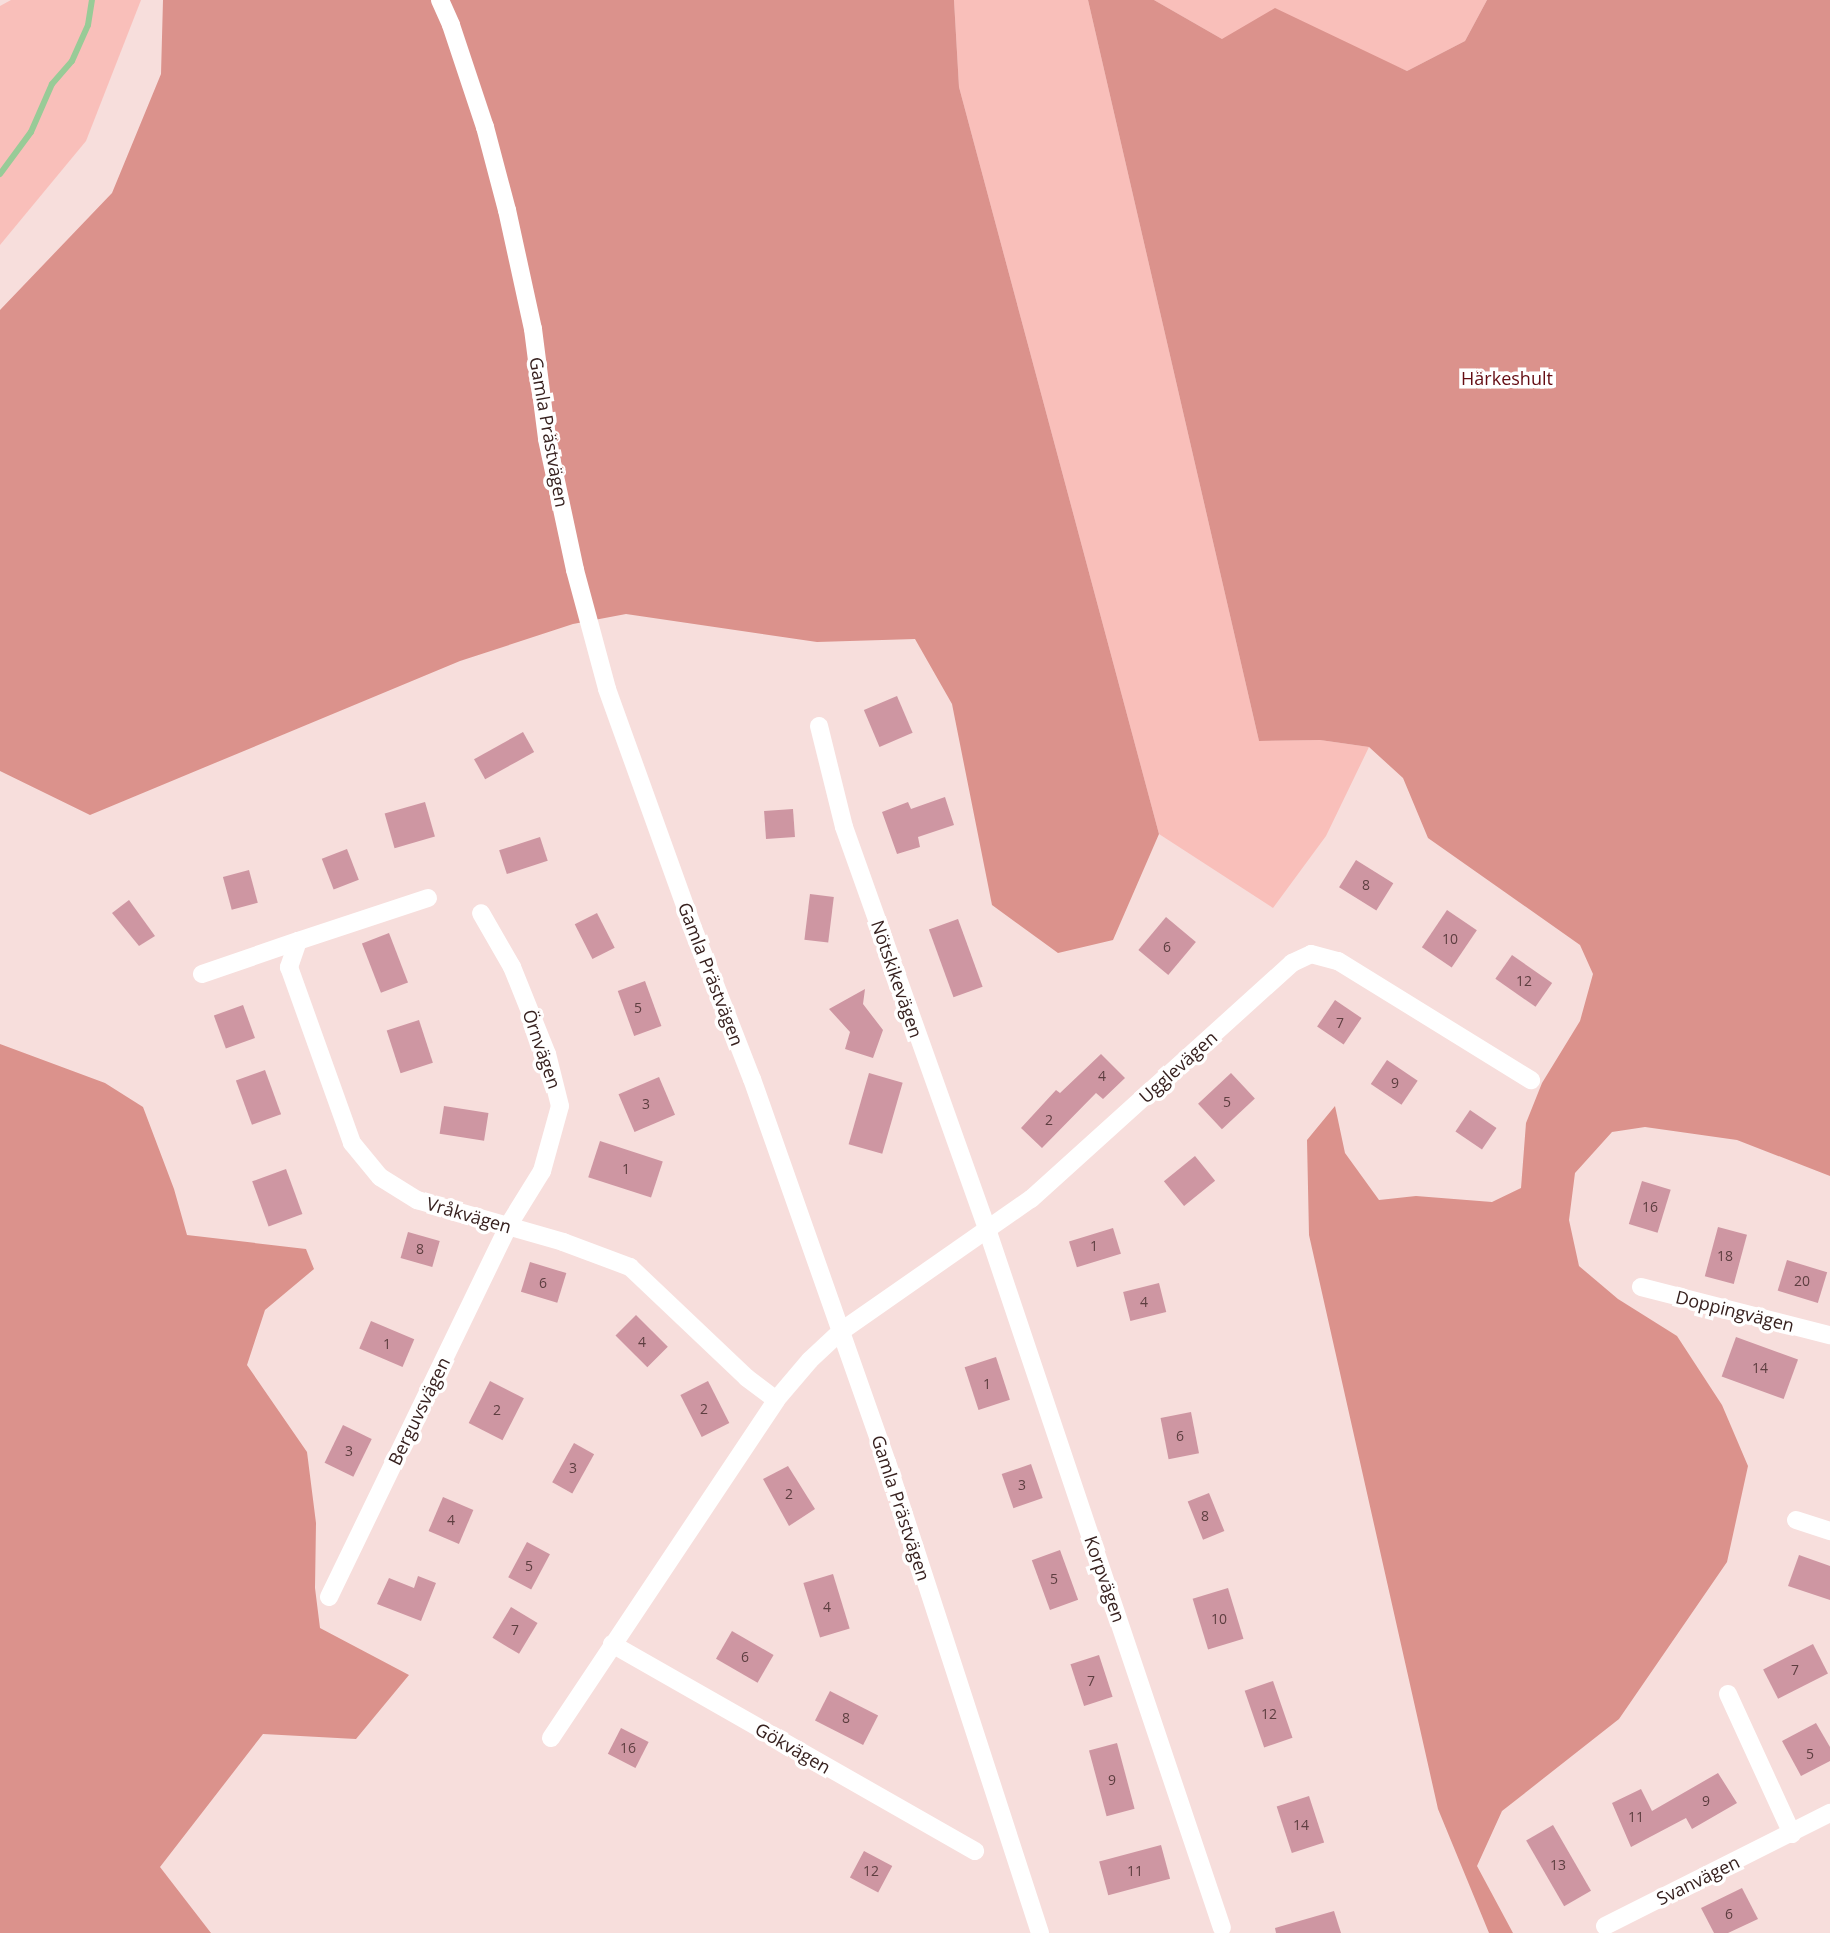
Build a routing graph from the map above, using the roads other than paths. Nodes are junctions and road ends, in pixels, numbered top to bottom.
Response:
1 (440, 0) edge
2 (819, 726) dead end
3 (428, 898) dead end
4 (481, 913) dead end
5 (298, 941) junction
6 (202, 974) dead end
7 (1531, 1080) dead end
8 (508, 1226) junction
9 (987, 1230) junction
10 (1641, 1287) dead end
11 (840, 1332) junction
12 (1830, 1335) edge
13 (776, 1400) junction
14 (1796, 1520) dead end
15 (1830, 1531) edge
16 (329, 1597) dead end
17 (612, 1644) junction
18 (1728, 1694) dead end
19 (551, 1738) dead end
20 (1830, 1813) edge
21 (1792, 1834) junction
22 (975, 1851) dead end
23 (1605, 1926) dead end
24 (1222, 1928) dead end
25 (1040, 1933) edge

1 - 11 street, Gamla Prästvägen
2 - 9 street, Nötskikevägen
3 - 5 street
4 - 8 street, Örnvägen
5 - 6 street
5 - 8 street, Vråkvägen
7 - 9 street, Ugglevägen
8 - 13 street, Vråkvägen
8 - 16 street, Berguvsvägen
9 - 11 street, Ugglevägen
9 - 24 street, Korpvägen
10 - 12 street, Doppingvägen
11 - 13 street
11 - 25 street, Gamla Prästvägen
13 - 17 street
14 - 15 street
17 - 19 street
17 - 22 street, Gökvägen
18 - 21 street
20 - 21 street, Svanvägen
21 - 23 street, Svanvägen

